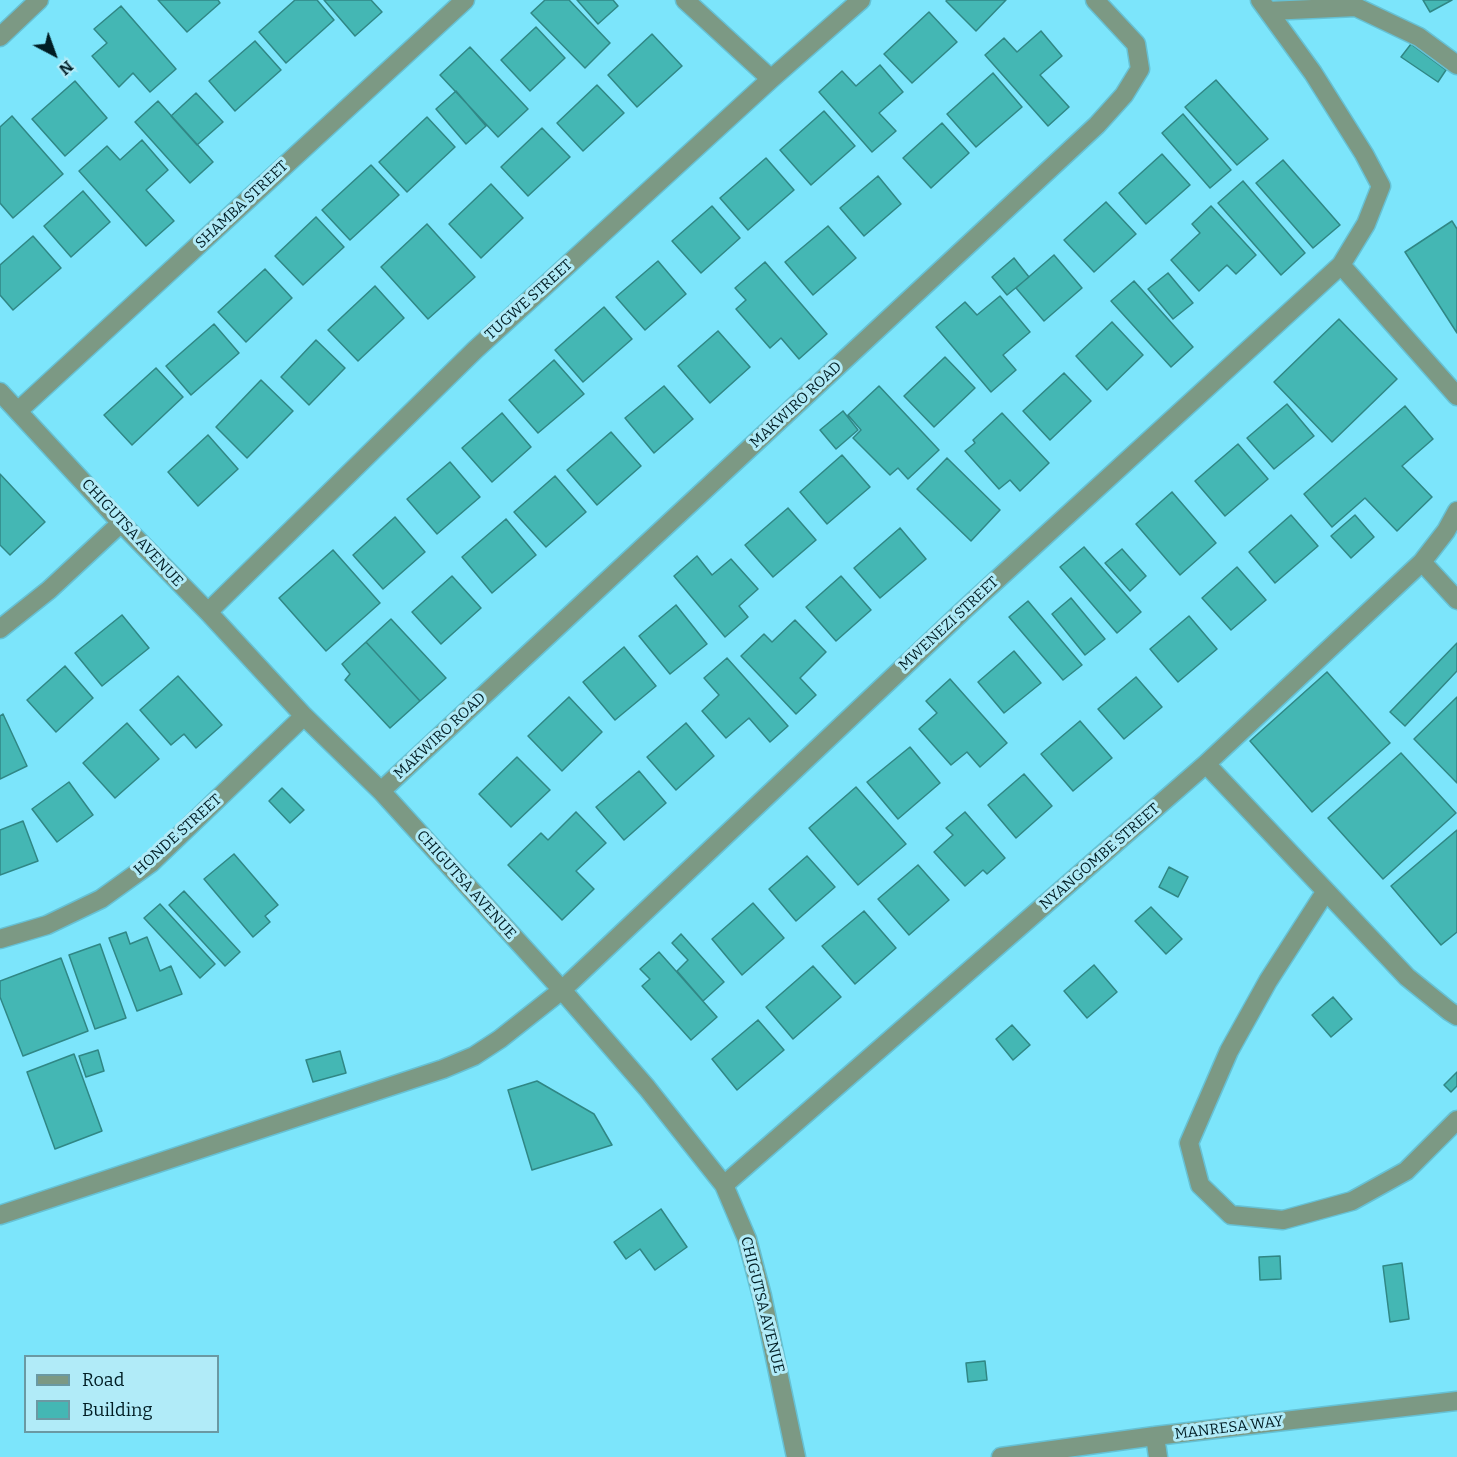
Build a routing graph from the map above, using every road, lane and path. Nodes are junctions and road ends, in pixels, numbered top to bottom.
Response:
1 (39, 0) edge
2 (465, 0) edge
3 (685, 0) edge
4 (861, 0) edge
5 (1095, 0) edge
6 (1264, 6) edge
7 (0, 37) edge
8 (1457, 65) edge
9 (771, 79) junction
10 (1341, 265) junction
11 (0, 392) edge
12 (1457, 396) edge
13 (18, 411) junction
14 (1457, 511) edge
15 (121, 523) junction
16 (1422, 562) junction
17 (1457, 600) edge
18 (208, 612) junction
19 (0, 629) edge
20 (304, 716) junction
21 (1206, 764) junction
22 (381, 791) junction
23 (1326, 891) junction
24 (0, 939) edge
25 (562, 990) junction
26 (1457, 1016) edge
27 (1457, 1119) edge
28 (724, 1185) junction
29 (0, 1215) edge
30 (1457, 1401) edge
31 (1155, 1437) junction
32 (796, 1457) edge
33 (1001, 1457) edge
34 (1158, 1457) edge

1 - 7 street
2 - 13 street, SHAMBA STREET
3 - 9 street
4 - 9 street, TUGWE STREET
5 - 22 street, MAKWIRO ROAD
6 - 8 street
6 - 10 street, MWENEZI STREET
9 - 18 street, TUGWE STREET
10 - 12 street
10 - 25 street, MWENEZI STREET
11 - 13 street, CHIGUTSA AVENUE
13 - 15 street, CHIGUTSA AVENUE
14 - 16 street, NYANGOMBE STREET
15 - 18 street, CHIGUTSA AVENUE
15 - 19 street
16 - 17 street
16 - 21 street, NYANGOMBE STREET
18 - 20 street, CHIGUTSA AVENUE
20 - 22 street, CHIGUTSA AVENUE
20 - 24 street, HONDE STREET
21 - 23 street
21 - 28 street, NYANGOMBE STREET
22 - 25 street, CHIGUTSA AVENUE
23 - 26 street
23 - 27 street
25 - 28 street, CHIGUTSA AVENUE
25 - 29 street, MWENEZI STREET
28 - 32 street, CHIGUTSA AVENUE
30 - 31 street, MANRESA WAY
31 - 33 street, MANRESA WAY
31 - 34 street

